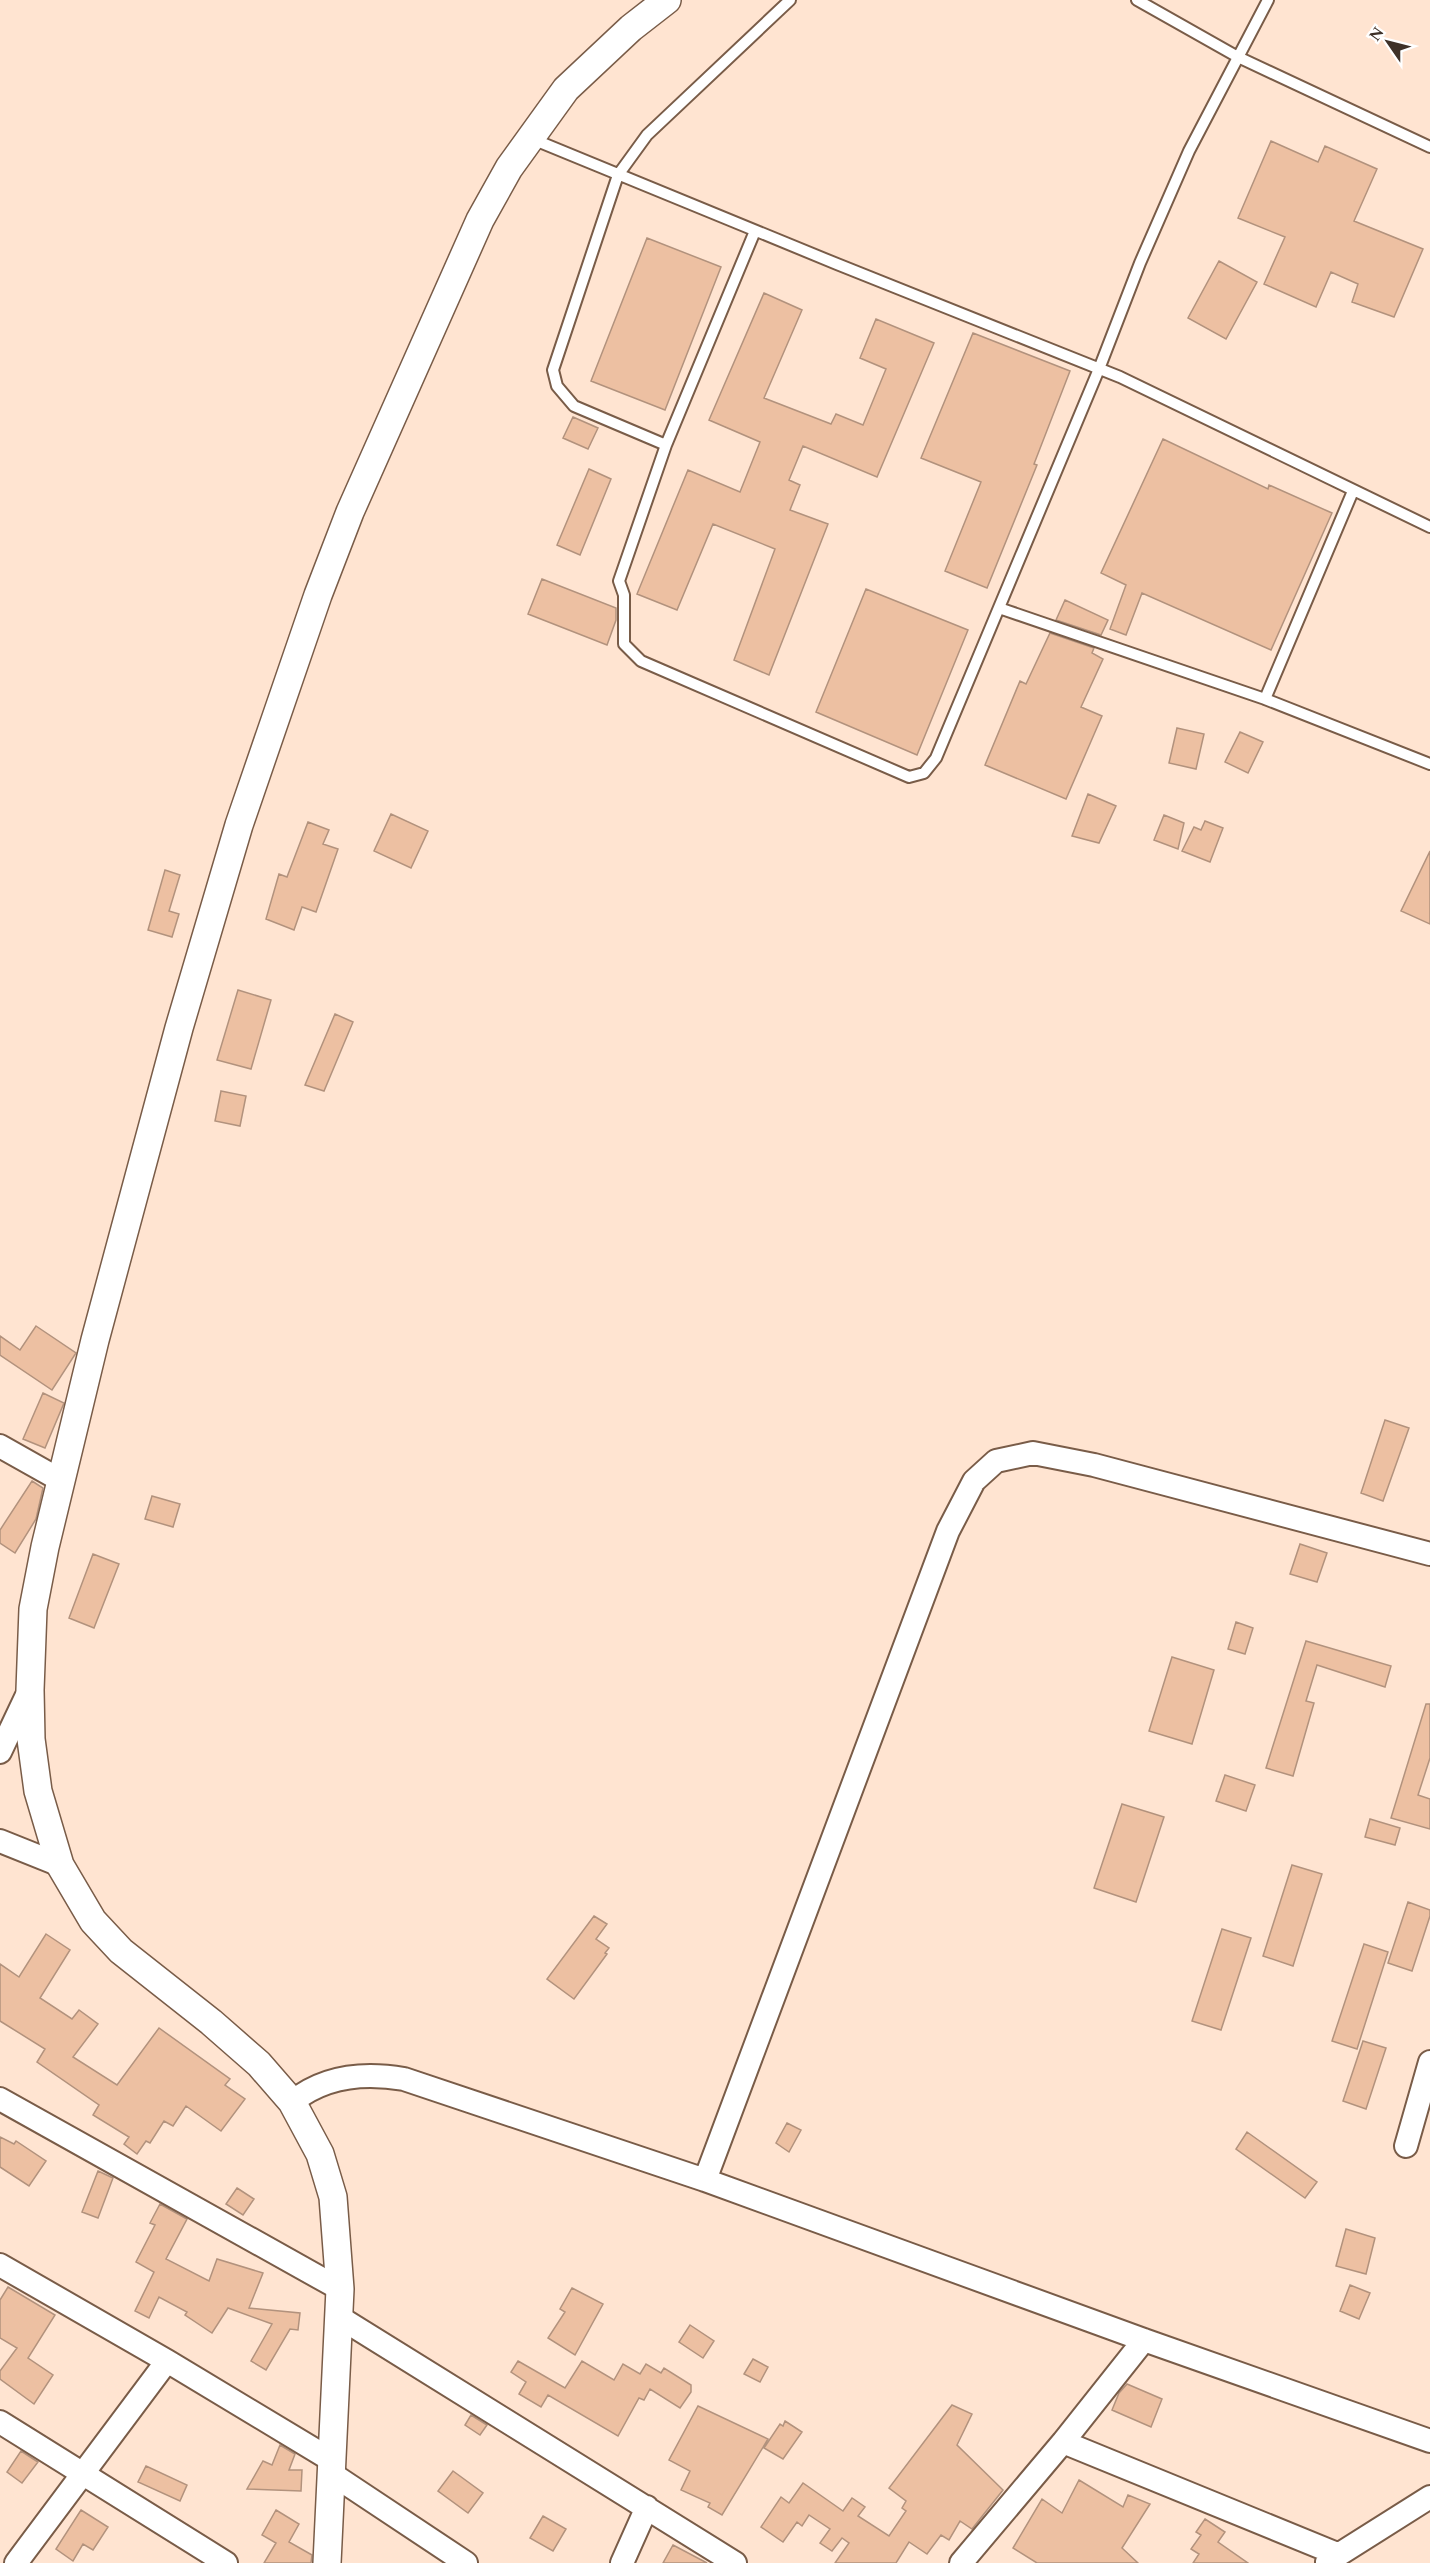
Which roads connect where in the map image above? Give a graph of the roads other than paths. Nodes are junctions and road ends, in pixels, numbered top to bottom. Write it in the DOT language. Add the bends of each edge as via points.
graph roads {
  1 [pos="667,0"];
  2 [pos="790,0"];
  3 [pos="1137,0"];
  4 [pos="1268,0"];
  5 [pos="1238,57"];
  6 [pos="530,138"];
  7 [pos="1430,147"];
  8 [pos="618,175"];
  9 [pos="755,231"];
  10 [pos="1099,369"];
  11 [pos="666,445"];
  12 [pos="1353,491"];
  13 [pos="1430,527"];
  14 [pos="999,608"];
  15 [pos="1265,699"];
  16 [pos="1430,764"];
  17 [pos="0,1446"];
  18 [pos="62,1481"];
  19 [pos="1430,1554"];
  20 [pos="30,1690"];
  21 [pos="0,1752"];
  22 [pos="0,1842"];
  23 [pos="60,1865"];
  24 [pos="1430,2062"];
  25 [pos="0,2099"];
  26 [pos="292,2102"];
  27 [pos="1406,2145"];
  28 [pos="705,2180"];
  29 [pos="0,2265"];
  30 [pos="340,2289"];
  31 [pos="339,2317"];
  32 [pos="1144,2340"];
  33 [pos="167,2361"];
  34 [pos="0,2422"];
  35 [pos="1430,2441"];
  36 [pos="1063,2442"];
  37 [pos="333,2468"];
  38 [pos="83,2474"];
  39 [pos="1430,2497"];
  40 [pos="646,2507"];
  41 [pos="1331,2559"];
  42 [pos="971,2560"];
  43 [pos="16,2563"];
  44 [pos="226,2563"];
  45 [pos="327,2563"];
  46 [pos="466,2563"];
  47 [pos="622,2563"];
  48 [pos="735,2563"];
  1 -- 6 [label="street" via="590,64"];
  2 -- 8 [label="lane" via="647,135"];
  3 -- 5 [label="lane"];
  4 -- 5 [label="lane"];
  5 -- 7 [label="lane"];
  5 -- 10 [label="lane" via="1189,151"];
  6 -- 8 [label="lane"];
  6 -- 18 [label="street" via="480,220 447,294 350,512 285,688 239,825 179,1028 95,1340"];
  8 -- 9 [label="lane"];
  8 -- 11 [label="lane" via="553,370 556,386 574,406"];
  9 -- 10 [label="lane"];
  9 -- 11 [label="lane"];
  10 -- 12 [label="lane"];
  10 -- 14 [label="lane"];
  11 -- 14 [label="lane" via="618,581 624,595 624,644 641,661 909,777 924,773 936,758"];
  12 -- 13 [label="lane"];
  12 -- 15 [label="lane"];
  14 -- 15 [label="lane"];
  15 -- 16 [label="lane"];
  17 -- 18 [label="street"];
  18 -- 20 [label="street" via="33,1609"];
  19 -- 28 [label="street" via="1094,1465 1033,1453 996,1461 974,1481 948,1531"];
  20 -- 21 [label="street"];
  20 -- 23 [label="street" via="38,1791"];
  22 -- 23 [label="street"];
  23 -- 26 [label="street" via="93,1921 121,1951 259,2064"];
  24 -- 27 [label="street"];
  25 -- 30 [label="street"];
  26 -- 28 [label="street" via="316,2087 352,2076 377,2074 404,2079"];
  26 -- 30 [label="street" via="320,2154 333,2197"];
  28 -- 32 [label="street"];
  29 -- 33 [label="street"];
  30 -- 31 [label="street"];
  31 -- 37 [label="street"];
  31 -- 40 [label="street"];
  32 -- 35 [label="street"];
  32 -- 36 [label="street"];
  33 -- 37 [label="street"];
  33 -- 38 [label="street"];
  34 -- 38 [label="street"];
  36 -- 41 [label="street"];
  36 -- 42 [label="street"];
  37 -- 45 [label="street"];
  37 -- 46 [label="street"];
  38 -- 43 [label="street"];
  38 -- 44 [label="street"];
  39 -- 41 [label="street"];
  40 -- 47 [label="street"];
  40 -- 48 [label="street"];
}
